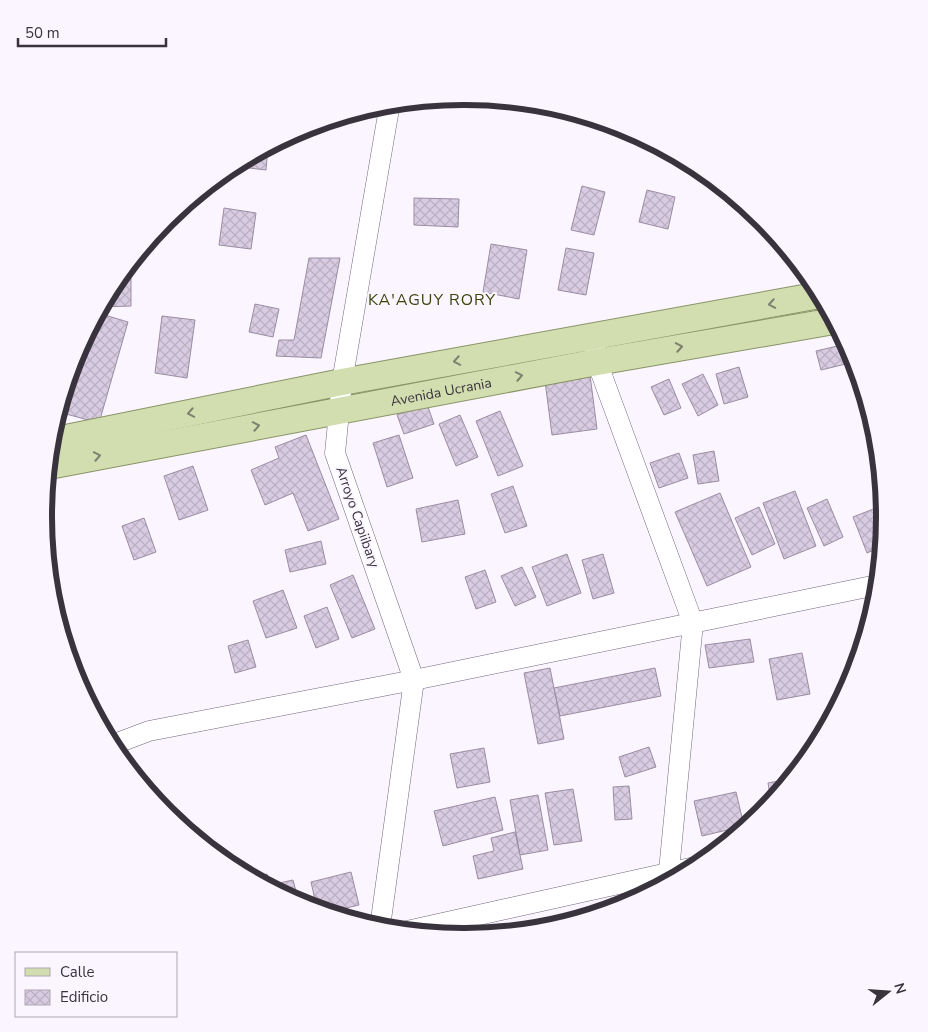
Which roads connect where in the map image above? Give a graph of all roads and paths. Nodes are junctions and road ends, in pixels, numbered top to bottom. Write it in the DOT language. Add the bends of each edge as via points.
graph roads {
  1 [pos="389,111"];
  2 [pos="812,296"];
  3 [pos="826,321"];
  4 [pos="594,336"];
  5 [pos="597,362"];
  6 [pos="342,382"];
  7 [pos="339,410"];
  8 [pos="59,439"];
  9 [pos="56,465"];
  10 [pos="869,587"];
  11 [pos="693,623"];
  12 [pos="414,680"];
  13 [pos="120,742"];
  14 [pos="668,873"];
  15 [pos="656,879"];
  16 [pos="381,919"];
  17 [pos="430,926"];
  1 -- 6 [label="street, Arroyo Capiibary"];
  2 -- 4 [label="main road, Avenida Ucrania, one-way"];
  5 -- 3 [label="main road, Avenida Ucrania, one-way"];
  4 -- 5 [label="street"];
  4 -- 6 [label="main road, Avenida Ucrania, one-way"];
  7 -- 5 [label="main road, Avenida Ucrania, one-way"];
  5 -- 11 [label="street"];
  6 -- 7 [label="street, Arroyo Capiibary"];
  6 -- 8 [label="main road, Avenida Ucrania, one-way"];
  9 -- 7 [label="main road, Avenida Ucrania, one-way"];
  7 -- 12 [label="street, Arroyo Capiibary" via="335,453"];
  10 -- 11 [label="street"];
  11 -- 12 [label="street"];
  11 -- 14 [label="street"];
  12 -- 13 [label="street" via="148,731"];
  12 -- 16 [label="street, Arroyo Capiibary"];
  15 -- 17 [label="street"];
}
